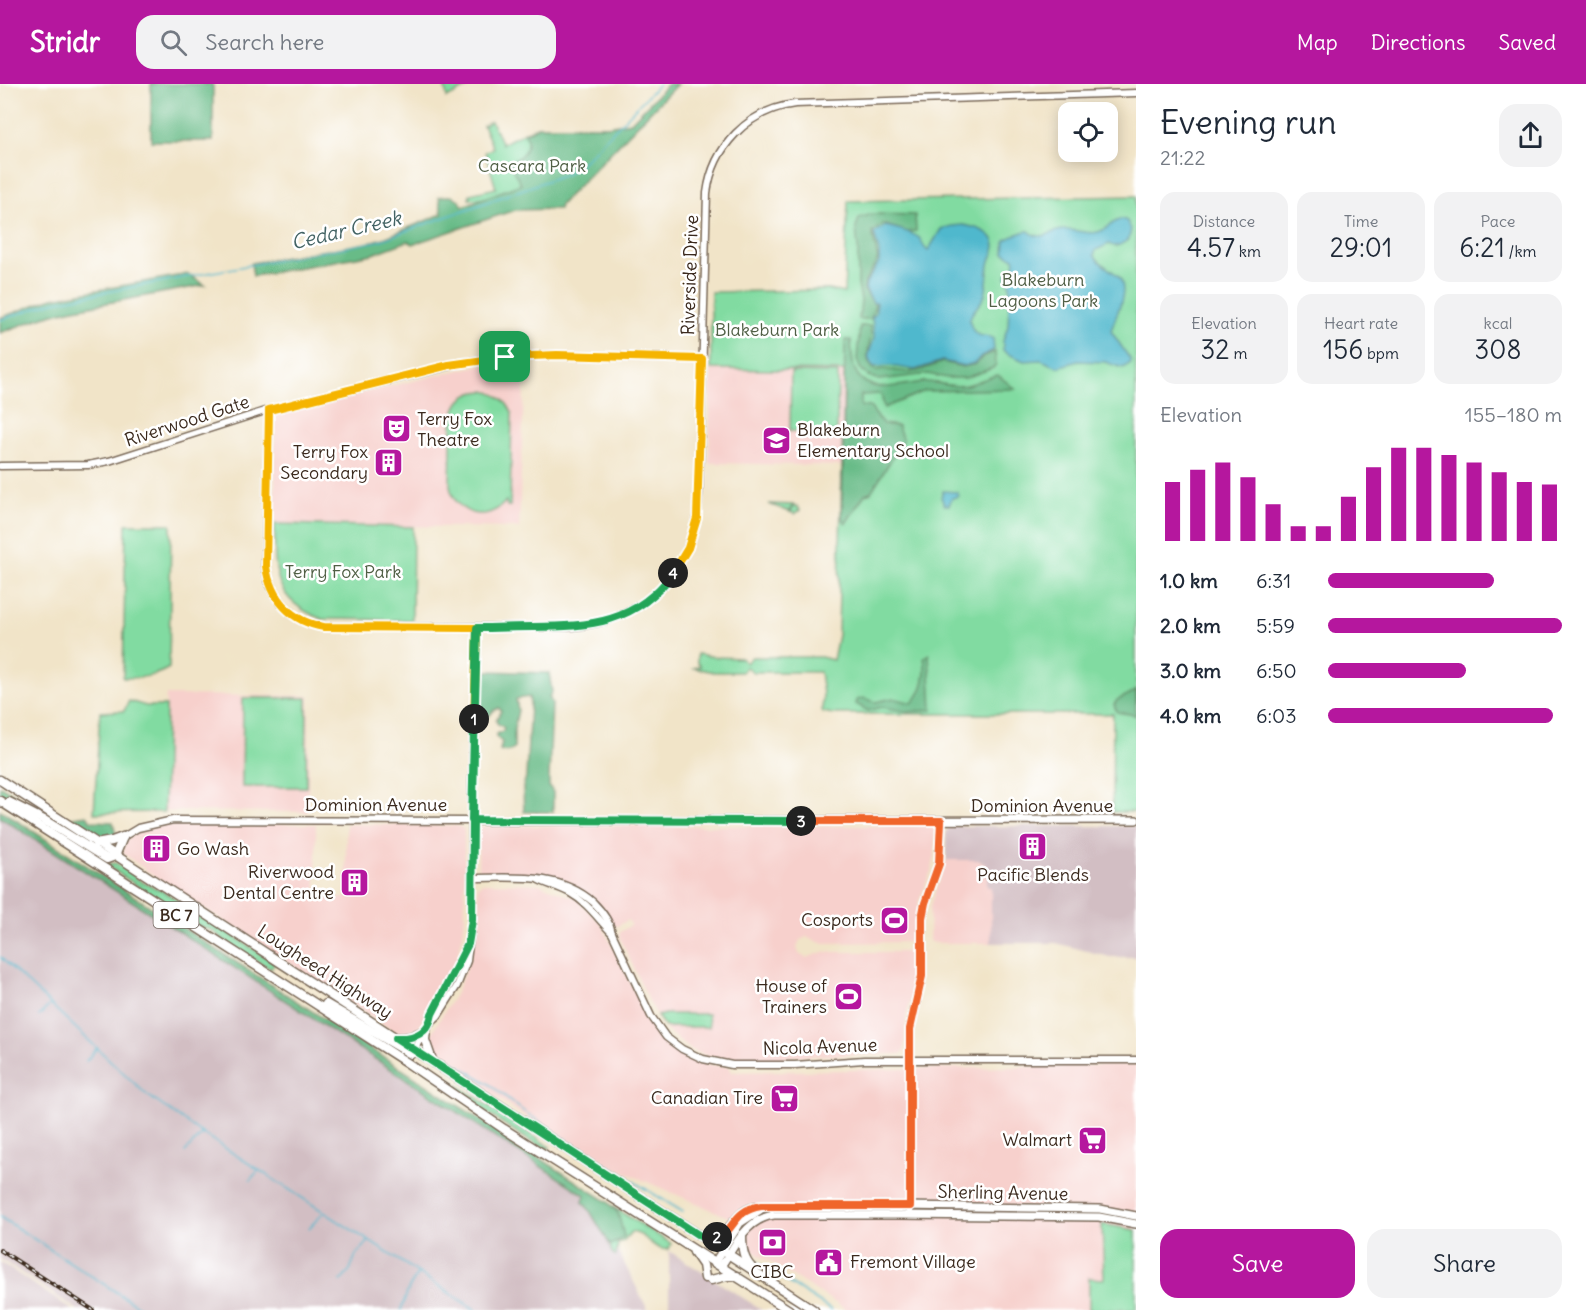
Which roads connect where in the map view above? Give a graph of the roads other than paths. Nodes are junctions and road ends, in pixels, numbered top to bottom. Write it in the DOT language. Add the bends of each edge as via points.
graph roads {
  1 [pos="1136,93"];
  2 [pos="702,359"];
  3 [pos="269,410"];
  4 [pos="0,466"];
  5 [pos="477,628"];
  6 [pos="0,780"];
  7 [pos="0,799"];
  8 [pos="472,820"];
  9 [pos="1136,820"];
  10 [pos="941,821"];
  11 [pos="123,837"];
  12 [pos="96,844"];
  13 [pos="115,856"];
  14 [pos="472,878"];
  15 [pos="539,879"];
  16 [pos="587,902"];
  17 [pos="612,933"];
  18 [pos="428,1026"];
  19 [pos="396,1038"];
  20 [pos="410,1055"];
  21 [pos="910,1060"];
  22 [pos="1136,1060"];
  23 [pos="434,1063"];
  24 [pos="910,1206"];
  25 [pos="773,1207"];
  26 [pos="910,1215"];
  27 [pos="1136,1216"];
  28 [pos="1136,1224"];
  29 [pos="742,1235"];
  30 [pos="700,1236"];
  31 [pos="688,1245"];
  32 [pos="725,1253"];
  33 [pos="718,1264"];
  34 [pos="759,1275"];
  35 [pos="737,1276"];
  36 [pos="789,1310"];
  37 [pos="814,1310"];
  1 -- 2 [label="street, Riverside Drive" via="798,104 775,108 751,120 721,151 708,185"];
  2 -- 3 [label="street, Riverwood Gate" via="557,355 490,358"];
  2 -- 5 [label="street, Riverside Drive" via="697,518 688,548 671,576 638,606 598,624"];
  3 -- 4 [label="street, Riverwood Gate" via="104,463"];
  3 -- 5 [label="street, Riverside Drive" via="266,566 273,592 285,608 304,622 324,627"];
  5 -- 8 [label="street"];
  6 -- 12 [label="main road, Lougheed Highway / BC 7"];
  7 -- 13 [label="main road" via="37,816 104,858"];
  7 -- 20 [label="main road, Lougheed Highway / BC 7" via="276,978"];
  8 -- 10 [label="main road, Dominion Avenue"];
  8 -- 11 [label="street, Dominion Avenue" via="173,820 138,828"];
  8 -- 14 [label="street"];
  9 -- 10 [label="main road, Dominion Avenue"];
  10 -- 21 [label="street" via="939,864 922,918 922,976 912,1018"];
  11 -- 12 [label="main road"];
  11 -- 13 [label="main road"];
  12 -- 13 [label="main road, Lougheed Highway / BC 7"];
  13 -- 19 [label="main road, Lougheed Highway / BC 7"];
  14 -- 15 [label="street, Nicola Avenue"];
  14 -- 18 [label="street" via="468,944"];
  15 -- 16 [label="street, Nicola Avenue" via="570,890"];
  15 -- 16 [label="street, Nicola Avenue" via="566,884"];
  16 -- 17 [label="street, Nicola Avenue"];
  16 -- 17 [label="street, Nicola Avenue" via="607,919"];
  17 -- 21 [label="street, Nicola Avenue" via="658,1028 692,1054 732,1065"];
  18 -- 19 [label="main road" via="410,1037"];
  18 -- 20 [label="street"];
  18 -- 23 [label="main road" via="424,1040"];
  19 -- 20 [label="main road, Lougheed Highway / BC 7"];
  20 -- 23 [label="main road, Lougheed Highway / BC 7"];
  20 -- 31 [label="main road, Lougheed Highway / BC 7" via="504,1130"];
  21 -- 22 [label="street, Nicola Avenue"];
  21 -- 24 [label="street"];
  23 -- 30 [label="main road, Lougheed Highway / BC 7"];
  24 -- 25 [label="main road, Sherling Avenue"];
  24 -- 26 [label="street"];
  24 -- 27 [label="main road, Sherling Avenue" via="1100,1209"];
  25 -- 30 [label="main road" via="752,1207 737,1217 725,1233"];
  25 -- 32 [label="main road, Sherling Avenue" via="746,1217"];
  26 -- 28 [label="main road, Sherling Avenue" via="1099,1217"];
  26 -- 29 [label="main road, Sherling Avenue" via="774,1215 757,1220"];
  29 -- 32 [label="main road, Sherling Avenue"];
  29 -- 34 [label="main road" via="747,1263"];
  30 -- 32 [label="main road, Lougheed Highway / BC 7"];
  31 -- 33 [label="main road, Lougheed Highway / BC 7"];
  31 -- 35 [label="main road" via="700,1259 708,1279"];
  32 -- 33 [label="main road, Sherling Avenue"];
  32 -- 34 [label="main road, Lougheed Highway / BC 7"];
  33 -- 35 [label="main road, Lougheed Highway / BC 7"];
  34 -- 37 [label="main road, Lougheed Highway / BC 7"];
  35 -- 36 [label="main road, Lougheed Highway / BC 7"];
}
